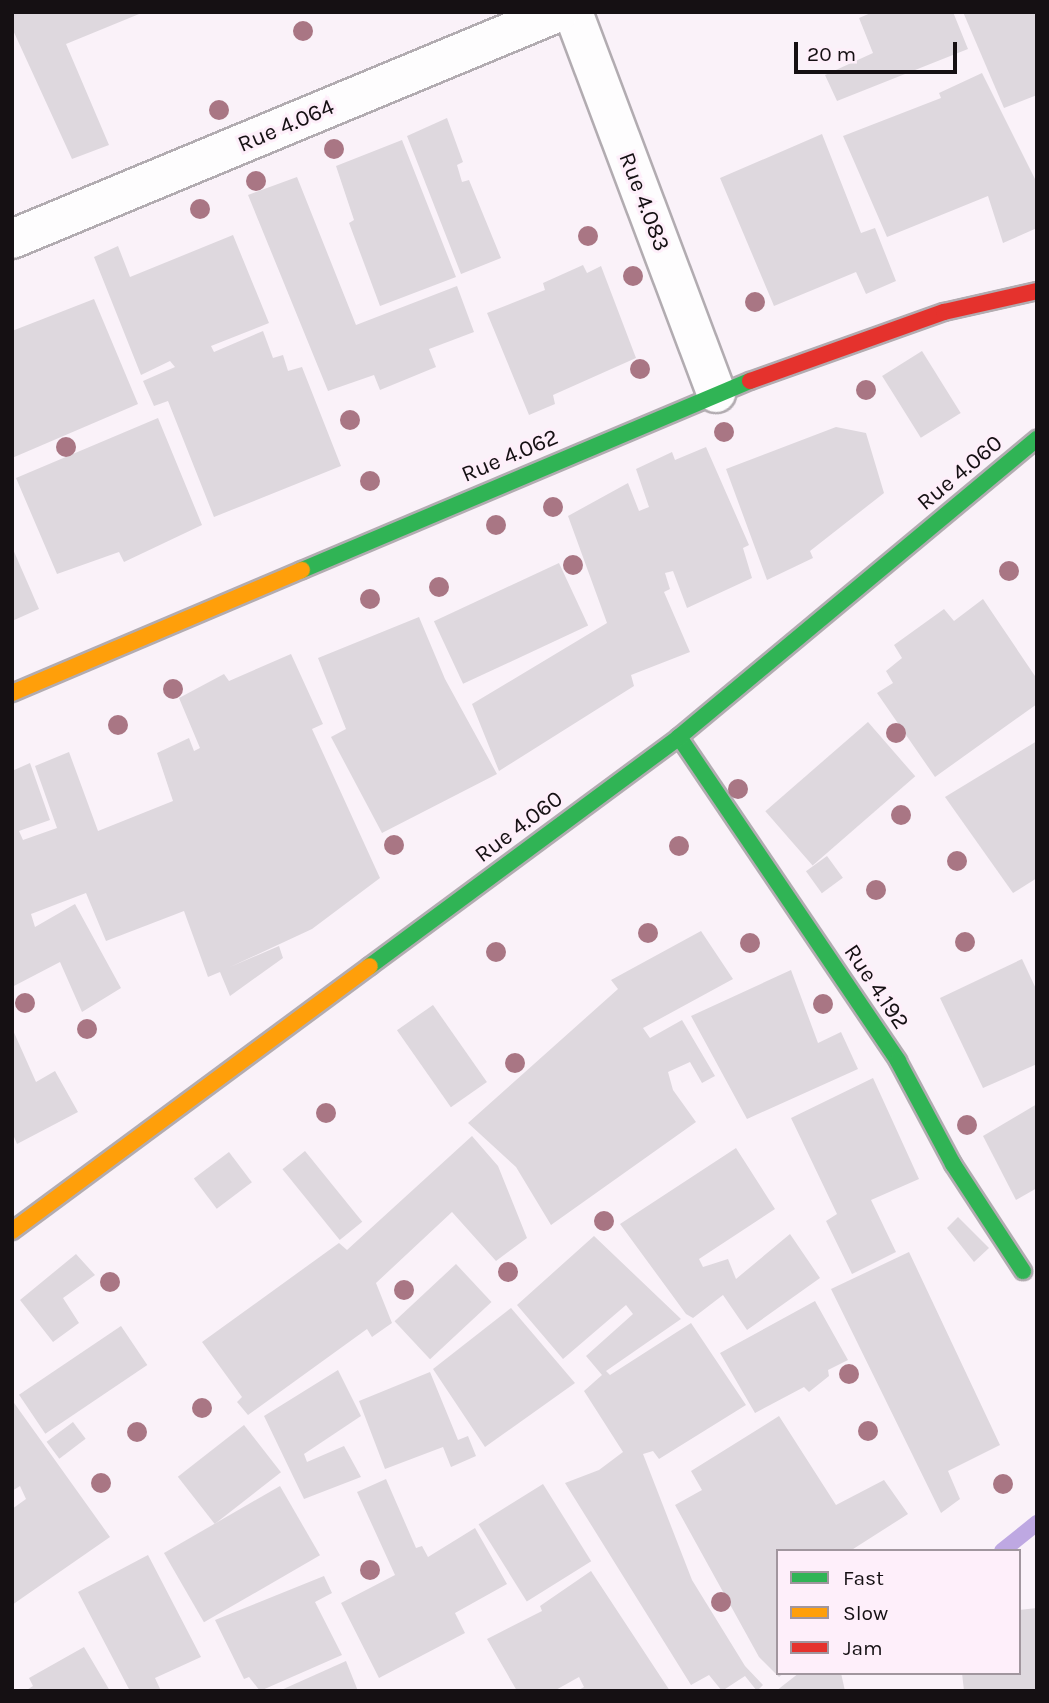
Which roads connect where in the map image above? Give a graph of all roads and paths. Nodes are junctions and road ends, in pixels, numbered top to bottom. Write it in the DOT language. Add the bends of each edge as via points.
graph roads {
  1 [pos="559,12"];
  2 [pos="573,12"];
  3 [pos="12,239"];
  4 [pos="1037,291"];
  5 [pos="716,393"];
  6 [pos="1037,439"];
  7 [pos="12,693"];
  8 [pos="679,737"];
  9 [pos="12,1230"];
  10 [pos="1023,1271"];
  1 -- 3 [label="street, Rue 4.064"];
  2 -- 5 [label="street, Rue 4.083"];
  4 -- 5 [label="street, Rue 4.062" via="944,312"];
  5 -- 7 [label="street, Rue 4.062"];
  6 -- 8 [label="street, Rue 4.060"];
  8 -- 9 [label="street, Rue 4.060"];
  8 -- 10 [label="street, Rue 4.192" via="898,1061 953,1164"];
}
